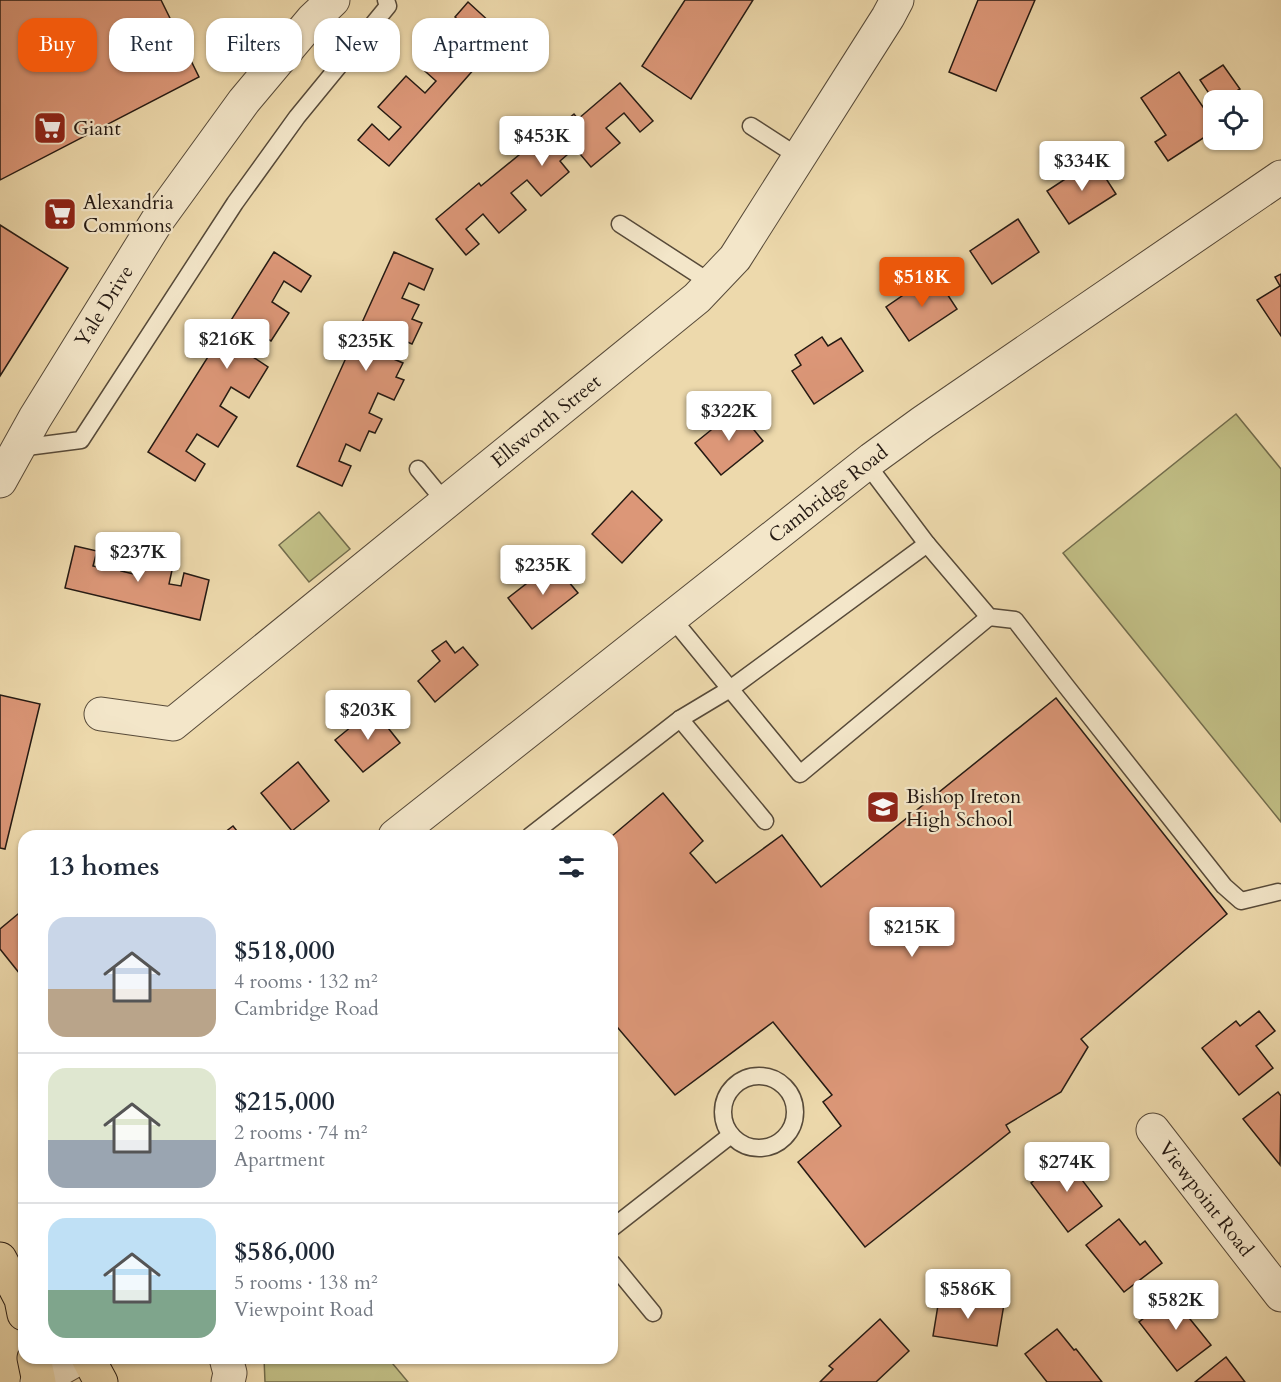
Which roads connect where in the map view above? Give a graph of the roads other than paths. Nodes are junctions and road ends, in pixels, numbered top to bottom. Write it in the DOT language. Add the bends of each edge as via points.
graph roads {
  1 [pos="333,0"];
  2 [pos="386,0"];
  3 [pos="897,0"];
  4 [pos="751,126"];
  5 [pos="799,157"];
  6 [pos="1281,177"];
  7 [pos="620,224"];
  8 [pos="711,283"];
  9 [pos="19,448"];
  10 [pos="866,463"];
  11 [pos="418,469"];
  12 [pos="0,481"];
  13 [pos="446,503"];
  14 [pos="927,544"];
  15 [pos="671,617"];
  16 [pos="989,617"];
  17 [pos="730,689"];
  18 [pos="101,714"];
  19 [pos="680,719"];
  20 [pos="765,821"];
  21 [pos="403,830"];
  22 [pos="538,830"];
  23 [pos="1278,892"];
  24 [pos="1153,1130"];
  25 [pos="731,1135"];
  26 [pos="618,1223"];
  27 [pos="0,1259"];
  28 [pos="618,1270"];
  29 [pos="18,1295"];
  30 [pos="1281,1296"];
  31 [pos="653,1313"];
  32 [pos="65,1364"];
  33 [pos="91,1364"];
  34 [pos="228,1364"];
  35 [pos="37,1376"];
  36 [pos="101,1382"];
  37 [pos="228,1382"];
  1 -- 9 [label="street, Yale Drive" via="244,101 157,221"];
  2 -- 9 [label="lane" via="388,6 297,117 236,202 81,440"];
  3 -- 5 [label="street, Ellsworth Street"];
  4 -- 5 [label="lane"];
  5 -- 8 [label="street, Ellsworth Street" via="735,258"];
  6 -- 10 [label="street, Cambridge Road"];
  7 -- 8 [label="lane"];
  8 -- 13 [label="street, Ellsworth Street"];
  9 -- 12 [label="street, Yale Drive"];
  10 -- 14 [label="lane"];
  10 -- 15 [label="street, Cambridge Road"];
  11 -- 13 [label="lane"];
  13 -- 18 [label="street, Ellsworth Street" via="173,724"];
  14 -- 16 [label="lane"];
  14 -- 17 [label="lane"];
  15 -- 17 [label="lane"];
  15 -- 21 [label="street, Cambridge Road"];
  16 -- 17 [label="lane" via="800,774"];
  16 -- 23 [label="lane" via="1015,620 1224,886 1241,901"];
  17 -- 19 [label="lane"];
  19 -- 20 [label="lane"];
  19 -- 22 [label="lane"];
  24 -- 30 [label="street, Viewpoint Road"];
  25 -- 25 [label="lane" via="723,1110 730,1090 740,1081 769,1077 786,1088 795,1111 792,1128 785,1138 767,1148 749,1148"];
  25 -- 26 [label="lane"];
  27 -- 29 [label="main road"];
  28 -- 31 [label="lane"];
  32 -- 35 [label="street"];
  33 -- 36 [label="main road"];
  34 -- 37 [label="street"];
}
